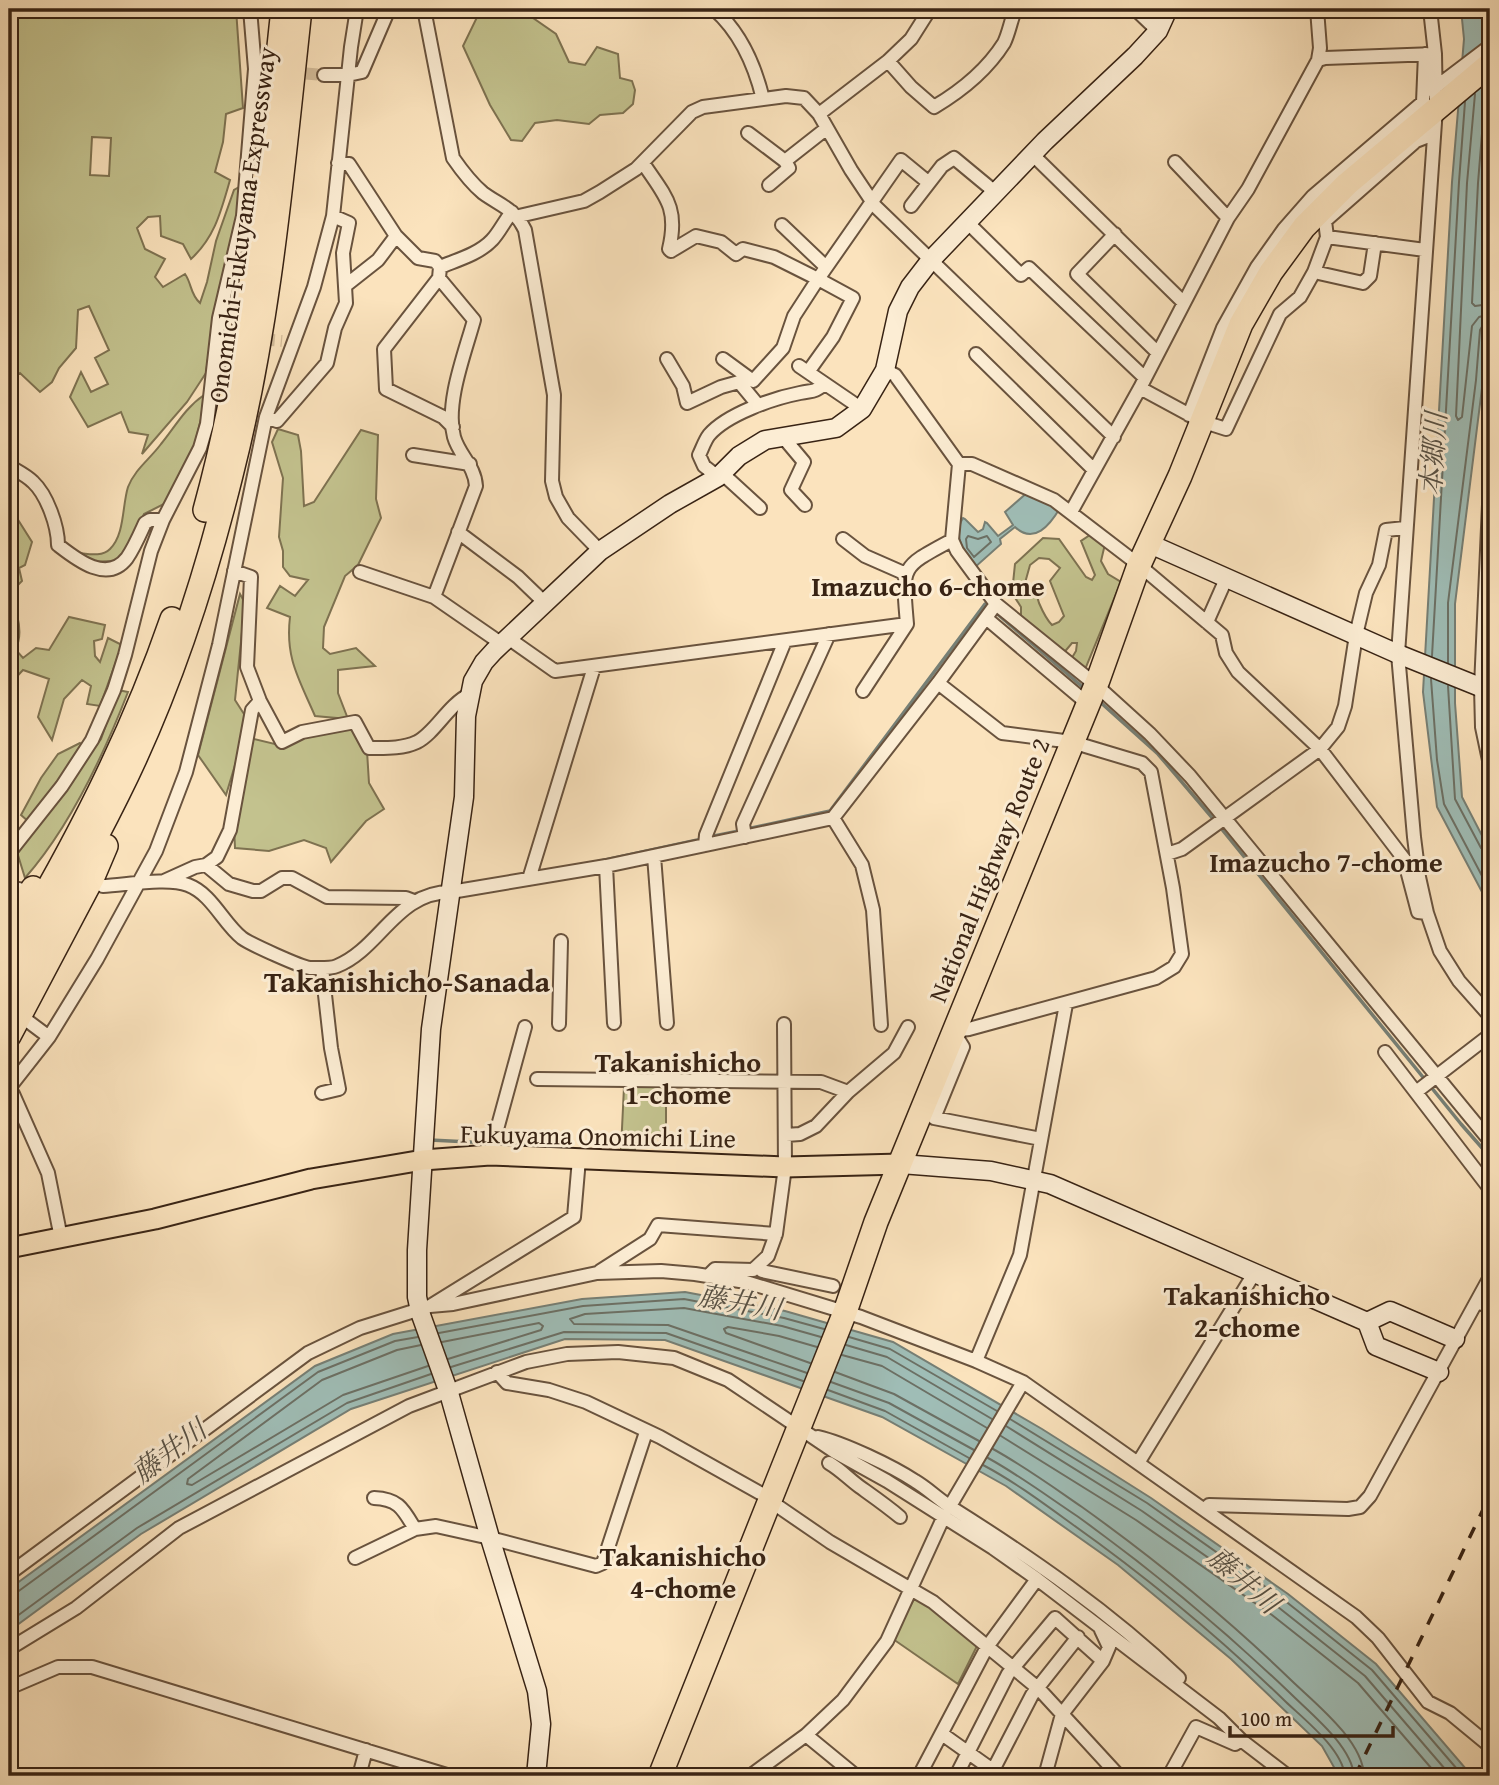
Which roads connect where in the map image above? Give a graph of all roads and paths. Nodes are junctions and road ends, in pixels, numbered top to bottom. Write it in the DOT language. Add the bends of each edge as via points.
graph roads {
  1 [pos="250,9"];
  2 [pos="281,9"];
  3 [pos="300,9"];
  4 [pos="311,9"];
  5 [pos="357,9"];
  6 [pos="389,9"];
  7 [pos="424,9"];
  8 [pos="714,9"];
  9 [pos="930,9"];
  10 [pos="1008,9"];
  11 [pos="1135,9"];
  12 [pos="1168,9"];
  13 [pos="1317,9"];
  14 [pos="1430,9"];
  15 [pos="1157,32"];
  16 [pos="1490,46"];
  17 [pos="1430,54"];
  18 [pos="1318,60"];
  19 [pos="888,61"];
  20 [pos="1490,64"];
  21 [pos="265,67"];
  22 [pos="324,75"];
  23 [pos="348,75"];
  24 [pos="763,99"];
  25 [pos="1432,99"];
  26 [pos="819,114"];
  27 [pos="827,128"];
  28 [pos="748,132"];
  29 [pos="1434,134"];
  30 [pos="286,136"];
  31 [pos="1032,154"];
  32 [pos="785,161"];
  33 [pos="1175,162"];
  34 [pos="338,163"];
  35 [pos="643,163"];
  36 [pos="929,183"];
  37 [pos="769,185"];
  38 [pos="995,192"];
  39 [pos="873,202"];
  40 [pos="911,206"];
  41 [pos="515,214"];
  42 [pos="333,216"];
  43 [pos="1228,218"];
  44 [pos="967,222"];
  45 [pos="782,225"];
  46 [pos="1115,234"];
  47 [pos="396,236"];
  48 [pos="1327,237"];
  49 [pos="1376,243"];
  50 [pos="1425,250"];
  51 [pos="930,261"];
  52 [pos="826,267"];
  53 [pos="439,272"];
  54 [pos="1314,272"];
  55 [pos="817,279"];
  56 [pos="345,286"];
  57 [pos="1183,302"];
  58 [pos="1158,353"];
  59 [pos="976,354"];
  60 [pos="667,359"];
  61 [pos="723,359"];
  62 [pos="886,370"];
  63 [pos="1142,383"];
  64 [pos="825,384"];
  65 [pos="758,405"];
  66 [pos="862,409"];
  67 [pos="266,418"];
  68 [pos="1195,418"];
  69 [pos="453,427"];
  70 [pos="783,437"];
  71 [pos="1114,437"];
  72 [pos="413,455"];
  73 [pos="470,464"];
  74 [pos="959,464"];
  75 [pos="9,466"];
  76 [pos="1094,470"];
  77 [pos="718,477"];
  78 [pos="1490,482"];
  79 [pos="806,505"];
  80 [pos="760,508"];
  81 [pos="1071,512"];
  82 [pos="163,520"];
  83 [pos="1405,528"];
  84 [pos="458,533"];
  85 [pos="843,539"];
  86 [pos="952,540"];
  87 [pos="1150,544"];
  88 [pos="600,551"];
  89 [pos="1139,565"];
  90 [pos="234,571"];
  91 [pos="360,572"];
  92 [pos="906,574"];
  93 [pos="1226,579"];
  94 [pos="434,597"];
  95 [pos="545,603"];
  96 [pos="996,604"];
  97 [pos="986,618"];
  98 [pos="1207,622"];
  99 [pos="170,623"];
  100 [pos="907,624"];
  101 [pos="829,634"];
  102 [pos="1356,635"];
  103 [pos="505,641"];
  104 [pos="785,641"];
  105 [pos="1401,655"];
  106 [pos="594,667"];
  107 [pos="168,675"];
  108 [pos="938,683"];
  109 [pos="1482,688"];
  110 [pos="863,691"];
  111 [pos="470,694"];
  112 [pos="1092,695"];
  113 [pos="260,701"];
  114 [pos="1072,742"];
  115 [pos="1321,749"];
  116 [pos="1490,765"];
  117 [pos="834,818"];
  118 [pos="1223,819"];
  119 [pos="744,831"];
  120 [pos="706,840"];
  121 [pos="9,853"];
  122 [pos="1167,854"];
  123 [pos="654,856"];
  124 [pos="201,866"];
  125 [pos="606,866"];
  126 [pos="529,879"];
  127 [pos="164,881"];
  128 [pos="136,885"];
  129 [pos="189,885"];
  130 [pos="103,886"];
  131 [pos="451,892"];
  132 [pos="414,901"];
  133 [pos="1427,914"];
  134 [pos="9,923"];
  135 [pos="561,941"];
  136 [pos="9,956"];
  137 [pos="322,968"];
  138 [pos="9,988"];
  139 [pos="1066,1004"];
  140 [pos="1490,1016"];
  141 [pos="29,1021"];
  142 [pos="614,1023"];
  143 [pos="667,1023"];
  144 [pos="559,1024"];
  145 [pos="784,1024"];
  146 [pos="881,1025"];
  147 [pos="525,1027"];
  148 [pos="908,1027"];
  149 [pos="953,1031"];
  150 [pos="1490,1035"];
  151 [pos="9,1036"];
  152 [pos="49,1037"];
  153 [pos="1385,1052"];
  154 [pos="1437,1077"];
  155 [pos="537,1079"];
  156 [pos="785,1083"];
  157 [pos="9,1090"];
  158 [pos="322,1093"];
  159 [pos="848,1093"];
  160 [pos="1416,1093"];
  161 [pos="786,1135"];
  162 [pos="1041,1139"];
  163 [pos="1490,1141"];
  164 [pos="490,1155"];
  165 [pos="579,1159"];
  166 [pos="423,1160"];
  167 [pos="901,1164"];
  168 [pos="785,1167"];
  169 [pos="1035,1181"];
  170 [pos="1490,1189"];
  171 [pos="776,1234"];
  172 [pos="61,1238"];
  173 [pos="9,1248"];
  174 [pos="758,1266"];
  175 [pos="605,1271"];
  176 [pos="1255,1272"];
  177 [pos="708,1276"];
  178 [pos="1490,1278"];
  179 [pos="833,1286"];
  180 [pos="1477,1301"];
  181 [pos="1490,1308"];
  182 [pos="424,1311"];
  183 [pos="845,1312"];
  184 [pos="1367,1322"];
  185 [pos="1455,1339"];
  186 [pos="976,1361"];
  187 [pos="497,1372"];
  188 [pos="1439,1372"];
  189 [pos="1023,1382"];
  190 [pos="448,1389"];
  191 [pos="804,1427"];
  192 [pos="646,1432"];
  193 [pos="1138,1463"];
  194 [pos="829,1464"];
  195 [pos="846,1465"];
  196 [pos="760,1493"];
  197 [pos="374,1498"];
  198 [pos="779,1507"];
  199 [pos="1205,1509"];
  200 [pos="947,1511"];
  201 [pos="900,1517"];
  202 [pos="415,1529"];
  203 [pos="490,1538"];
  204 [pos="355,1558"];
  205 [pos="9,1574"];
  206 [pos="1037,1579"];
  207 [pos="912,1589"];
  208 [pos="1101,1619"];
  209 [pos="1078,1637"];
  210 [pos="987,1647"];
  211 [pos="9,1649"];
  212 [pos="1103,1661"];
  213 [pos="1013,1668"];
  214 [pos="9,1688"];
  215 [pos="1039,1689"];
  216 [pos="1062,1714"];
  217 [pos="942,1734"];
  218 [pos="806,1735"];
  219 [pos="1241,1740"];
  220 [pos="1490,1746"];
  221 [pos="366,1749"];
  222 [pos="968,1753"];
  223 [pos="994,1774"];
  224 [pos="854,1775"];
  225 [pos="359,1776"];
  226 [pos="450,1776"];
  227 [pos="536,1776"];
  228 [pos="660,1776"];
  229 [pos="750,1776"];
  230 [pos="919,1776"];
  231 [pos="956,1776"];
  232 [pos="1045,1776"];
  233 [pos="1119,1776"];
  234 [pos="1169,1776"];
  235 [pos="1287,1776"];
  1 -- 21 [label="street"];
  2 -- 21 [label="highway, Onomichi-Fukuyama Expressway"];
  3 -- 30 [label="highway, Onomichi-Fukuyama Expressway"];
  4 -- 30 [label="highway"];
  5 -- 23 [label="street"];
  6 -- 23 [label="street" via="362,72"];
  7 -- 41 [label="street" via="453,158 482,192"];
  8 -- 24 [label="street" via="740,41"];
  9 -- 19 [label="street" via="911,39"];
  10 -- 19 [label="street" via="1013,16 1004,42 976,77 934,107"];
  11 -- 15 [label="street"];
  12 -- 15 [label="street"];
  13 -- 18 [label="street"];
  14 -- 17 [label="street"];
  15 -- 31 [label="street"];
  16 -- 25 [label="street"];
  17 -- 18 [label="street"];
  17 -- 25 [label="street"];
  17 -- 25 [label="street"];
  18 -- 43 [label="street"];
  19 -- 26 [label="street"];
  20 -- 25 [label="highway, National Highway Route 2"];
  21 -- 82 [label="street" via="206,424 200,448"];
  21 -- 99 [label="highway, Onomichi-Fukuyama Expressway" via="252,273 232,395 216,472"];
  22 -- 23 [label="street"];
  23 -- 34 [label="street"];
  24 -- 26 [label="street" via="804,98"];
  24 -- 35 [label="street" via="692,112"];
  25 -- 29 [label="street"];
  25 -- 68 [label="highway, National Highway Route 2" via="1304,227 1241,324"];
  26 -- 27 [label="street"];
  27 -- 32 [label="street"];
  27 -- 39 [label="street"];
  28 -- 32 [label="street"];
  29 -- 48 [label="street" via="1416,141 1325,220"];
  29 -- 50 [label="street"];
  30 -- 107 [label="highway, Onomichi-Fukuyama Expressway" via="270,270 232,473"];
  31 -- 38 [label="street"];
  31 -- 46 [label="street"];
  32 -- 37 [label="street" via="789,168"];
  33 -- 43 [label="street"];
  34 -- 42 [label="street"];
  34 -- 47 [label="street" via="349,164"];
  35 -- 41 [label="street" via="584,201"];
  35 -- 55 [label="street" via="673,212 671,251 696,236 721,242 736,254 743,249 774,257"];
  36 -- 38 [label="street" via="954,158"];
  36 -- 39 [label="street" via="901,160"];
  36 -- 40 [label="street"];
  38 -- 44 [label="street"];
  39 -- 51 [label="street"];
  39 -- 52 [label="street"];
  41 -- 53 [label="street" via="499,226 492,240"];
  41 -- 88 [label="street" via="525,230 554,395 552,481 556,497"];
  42 -- 56 [label="street" via="349,223 343,253"];
  42 -- 67 [label="street" via="314,287 287,342"];
  43 -- 57 [label="street"];
  44 -- 51 [label="street"];
  44 -- 63 [label="street" via="1021,275 1030,268"];
  45 -- 52 [label="street"];
  46 -- 57 [label="street"];
  46 -- 58 [label="street" via="1077,274"];
  47 -- 53 [label="street" via="418,258 435,261"];
  47 -- 56 [label="street" via="378,260"];
  48 -- 49 [label="street"];
  48 -- 54 [label="street"];
  49 -- 50 [label="street"];
  49 -- 54 [label="street" via="1370,276 1363,283"];
  50 -- 83 [label="street"];
  51 -- 62 [label="street" via="909,286 898,311"];
  51 -- 71 [label="street"];
  52 -- 55 [label="street"];
  53 -- 69 [label="street" via="474,320 452,402"];
  53 -- 69 [label="street" via="384,349 386,389 443,417"];
  54 -- 68 [label="street" via="1300,297 1280,314 1226,429"];
  55 -- 61 [label="street" via="794,316 783,348 753,381"];
  55 -- 64 [label="street" via="853,298 833,337 804,369"];
  56 -- 67 [label="street" via="346,303 327,363 277,421"];
  57 -- 58 [label="street"];
  58 -- 63 [label="street"];
  59 -- 76 [label="street"];
  60 -- 65 [label="street" via="687,403 739,382"];
  62 -- 66 [label="street"];
  62 -- 74 [label="street" via="895,375"];
  63 -- 68 [label="street"];
  63 -- 71 [label="street"];
  64 -- 65 [label="street" via="813,393"];
  64 -- 66 [label="street"];
  65 -- 77 [label="street" via="733,416 709,435 699,455"];
  66 -- 70 [label="street" via="836,428"];
  67 -- 90 [label="street"];
  68 -- 87 [label="highway, National Highway Route 2"];
  69 -- 73 [label="street" via="454,438"];
  70 -- 77 [label="street" via="765,440 739,456"];
  70 -- 79 [label="street" via="804,462 791,489"];
  71 -- 76 [label="street"];
  72 -- 73 [label="street"];
  73 -- 84 [label="street" via="476,486"];
  74 -- 81 [label="street" via="972,464 1020,484"];
  74 -- 86 [label="street"];
  75 -- 82 [label="street" via="34,482 45,498 58,545 82,564 118,566 145,523"];
  76 -- 81 [label="street"];
  77 -- 80 [label="street" via="725,477"];
  77 -- 88 [label="street"];
  78 -- 109 [label="street" via="1482,531"];
  81 -- 89 [label="street"];
  82 -- 121 [label="street" via="114,690 92,740"];
  83 -- 102 [label="street" via="1386,530"];
  83 -- 105 [label="street"];
  84 -- 94 [label="street"];
  84 -- 95 [label="street"];
  85 -- 92 [label="street" via="865,556"];
  86 -- 92 [label="street" via="914,560"];
  86 -- 96 [label="street"];
  87 -- 89 [label="highway, National Highway Route 2"];
  87 -- 93 [label="street"];
  88 -- 95 [label="street"];
  89 -- 98 [label="street"];
  89 -- 112 [label="highway, National Highway Route 2"];
  90 -- 113 [label="street" via="251,577 247,667"];
  90 -- 128 [label="street" via="186,772 156,851"];
  91 -- 94 [label="street"];
  92 -- 100 [label="street"];
  93 -- 98 [label="street"];
  93 -- 102 [label="street"];
  94 -- 103 [label="street"];
  95 -- 103 [label="street"];
  96 -- 97 [label="street"];
  96 -- 112 [label="street"];
  97 -- 108 [label="street"];
  97 -- 112 [label="street"];
  98 -- 115 [label="street" via="1222,635 1238,672"];
  99 -- 134 [label="highway" via="89,794"];
  99 -- 136 [label="highway, Onomichi-Fukuyama Expressway" via="102,787"];
  100 -- 101 [label="street"];
  100 -- 110 [label="street"];
  101 -- 104 [label="street"];
  101 -- 119 [label="street"];
  102 -- 105 [label="street"];
  102 -- 115 [label="street" via="1345,706 1338,727"];
  103 -- 106 [label="street" via="555,670"];
  103 -- 111 [label="street" via="484,662"];
  104 -- 106 [label="street"];
  104 -- 120 [label="street"];
  105 -- 109 [label="street"];
  105 -- 133 [label="street" via="1414,837"];
  106 -- 126 [label="street"];
  107 -- 138 [label="highway, Onomichi-Fukuyama Expressway" via="118,793 57,910"];
  107 -- 151 [label="highway" via="136,776 101,858"];
  108 -- 114 [label="street" via="1002,733"];
  108 -- 117 [label="street"];
  109 -- 116 [label="street" via="1482,727"];
  111 -- 113 [label="street" via="459,699 419,741 393,748 369,748 355,722 302,732 282,742"];
  111 -- 131 [label="street" via="464,797"];
  112 -- 114 [label="highway, National Highway Route 2"];
  112 -- 118 [label="street" via="1150,734"];
  113 -- 124 [label="street" via="252,710 230,830 217,857"];
  114 -- 122 [label="street" via="1142,763 1151,772"];
  114 -- 149 [label="highway, National Highway Route 2"];
  115 -- 118 [label="street"];
  115 -- 133 [label="street" via="1404,859 1418,912"];
  117 -- 119 [label="street"];
  117 -- 146 [label="street" via="862,865 873,910"];
  118 -- 122 [label="street" via="1182,849"];
  118 -- 154 [label="street"];
  119 -- 120 [label="street"];
  120 -- 123 [label="street"];
  122 -- 139 [label="street" via="1182,954 1174,967 1156,978"];
  123 -- 125 [label="street"];
  123 -- 143 [label="street"];
  124 -- 127 [label="street"];
  124 -- 129 [label="street" via="187,877"];
  124 -- 132 [label="street" via="229,884 253,891 292,878 327,897"];
  125 -- 126 [label="street"];
  125 -- 142 [label="street"];
  126 -- 131 [label="street"];
  127 -- 128 [label="street"];
  127 -- 129 [label="street"];
  128 -- 130 [label="street"];
  128 -- 152 [label="street"];
  129 -- 137 [label="street" via="242,938 306,968"];
  131 -- 132 [label="street" via="434,892"];
  131 -- 166 [label="street" via="431,1029"];
  132 -- 137 [label="street" via="350,959 334,968"];
  133 -- 140 [label="street" via="1440,951"];
  135 -- 144 [label="street"];
  137 -- 158 [label="street" via="339,1089"];
  139 -- 149 [label="street"];
  139 -- 162 [label="street"];
  141 -- 152 [label="street"];
  145 -- 156 [label="street"];
  147 -- 164 [label="street"];
  148 -- 159 [label="street" via="894,1053"];
  149 -- 162 [label="street" via="963,1047 934,1118"];
  149 -- 167 [label="highway, National Highway Route 2"];
  150 -- 154 [label="street"];
  152 -- 157 [label="street"];
  153 -- 160 [label="street"];
  154 -- 160 [label="street"];
  154 -- 163 [label="street"];
  155 -- 156 [label="street"];
  156 -- 159 [label="street" via="821,1082"];
  156 -- 161 [label="street"];
  157 -- 172 [label="street" via="48,1173"];
  159 -- 161 [label="street" via="816,1126"];
  160 -- 170 [label="street"];
  161 -- 168 [label="street"];
  162 -- 169 [label="street"];
  164 -- 165 [label="main road, Fukuyama Onomichi Line"];
  164 -- 166 [label="main road, Fukuyama Onomichi Line"];
  165 -- 168 [label="main road, Fukuyama Onomichi Line"];
  165 -- 182 [label="street" via="574,1217"];
  166 -- 172 [label="main road, Fukuyama Onomichi Line" via="311,1179"];
  166 -- 182 [label="street" via="417,1297"];
  167 -- 168 [label="main road, Fukuyama Onomichi Line"];
  167 -- 169 [label="street" via="991,1171"];
  167 -- 183 [label="highway, National Highway Route 2"];
  168 -- 171 [label="street"];
  169 -- 176 [label="street"];
  169 -- 186 [label="street" via="1020,1255"];
  171 -- 174 [label="street" via="768,1256"];
  171 -- 175 [label="street" via="658,1224 650,1239"];
  172 -- 173 [label="main road, Fukuyama Onomichi Line"];
  174 -- 177 [label="street" via="753,1270 715,1269"];
  174 -- 179 [label="street" via="762,1271"];
  175 -- 177 [label="street"];
  175 -- 182 [label="street"];
  176 -- 184 [label="street"];
  176 -- 193 [label="street"];
  177 -- 183 [label="street" via="746,1282"];
  178 -- 180 [label="street"];
  180 -- 181 [label="street"];
  180 -- 185 [label="street"];
  182 -- 190 [label="street"];
  182 -- 205 [label="street" via="360,1328 308,1353"];
  183 -- 186 [label="street"];
  183 -- 191 [label="highway, National Highway Route 2"];
  184 -- 185 [label="street" via="1390,1311"];
  184 -- 188 [label="street" via="1376,1346"];
  185 -- 188 [label="street"];
  186 -- 189 [label="street"];
  187 -- 190 [label="street"];
  187 -- 191 [label="street" via="568,1354 618,1352 674,1359 727,1380"];
  187 -- 192 [label="street" via="507,1383 586,1402"];
  188 -- 199 [label="street" via="1360,1507 1209,1505"];
  189 -- 193 [label="street"];
  189 -- 200 [label="street"];
  190 -- 203 [label="street"];
  190 -- 211 [label="street" via="179,1528 76,1608"];
  191 -- 195 [label="street"];
  191 -- 200 [label="street" via="914,1480"];
  191 -- 228 [label="highway, National Highway Route 2"];
  192 -- 196 [label="street"];
  192 -- 203 [label="street" via="603,1563 596,1566"];
  193 -- 199 [label="street"];
  194 -- 195 [label="street"];
  195 -- 200 [label="street"];
  195 -- 201 [label="street" via="858,1486"];
  197 -- 202 [label="street" via="390,1499 402,1508"];
  198 -- 207 [label="street"];
  199 -- 220 [label="street" via="1356,1617 1428,1702 1450,1713"];
  200 -- 206 [label="street"];
  200 -- 207 [label="street"];
  200 -- 208 [label="street" via="987,1528"];
  202 -- 203 [label="street" via="436,1526"];
  202 -- 204 [label="street"];
  203 -- 227 [label="street" via="541,1708"];
  206 -- 208 [label="street"];
  206 -- 210 [label="street"];
  207 -- 210 [label="street"];
  207 -- 218 [label="street" via="887,1641 843,1700"];
  208 -- 212 [label="street" via="1109,1647"];
  208 -- 219 [label="street" via="1163,1663"];
  209 -- 212 [label="street"];
  209 -- 213 [label="street" via="1055,1618"];
  209 -- 215 [label="street"];
  210 -- 213 [label="street"];
  210 -- 217 [label="street"];
  212 -- 216 [label="street"];
  213 -- 215 [label="street"];
  213 -- 222 [label="street"];
  214 -- 221 [label="street" via="58,1667 92,1667"];
  215 -- 216 [label="street"];
  215 -- 223 [label="street"];
  216 -- 232 [label="street"];
  216 -- 233 [label="street"];
  217 -- 222 [label="street"];
  217 -- 230 [label="street"];
  218 -- 224 [label="street"];
  218 -- 229 [label="street"];
  219 -- 234 [label="street" via="1235,1744 1196,1727"];
  219 -- 235 [label="street"];
  221 -- 225 [label="street"];
  221 -- 226 [label="street"];
  222 -- 223 [label="street"];
  222 -- 231 [label="street"];
}
